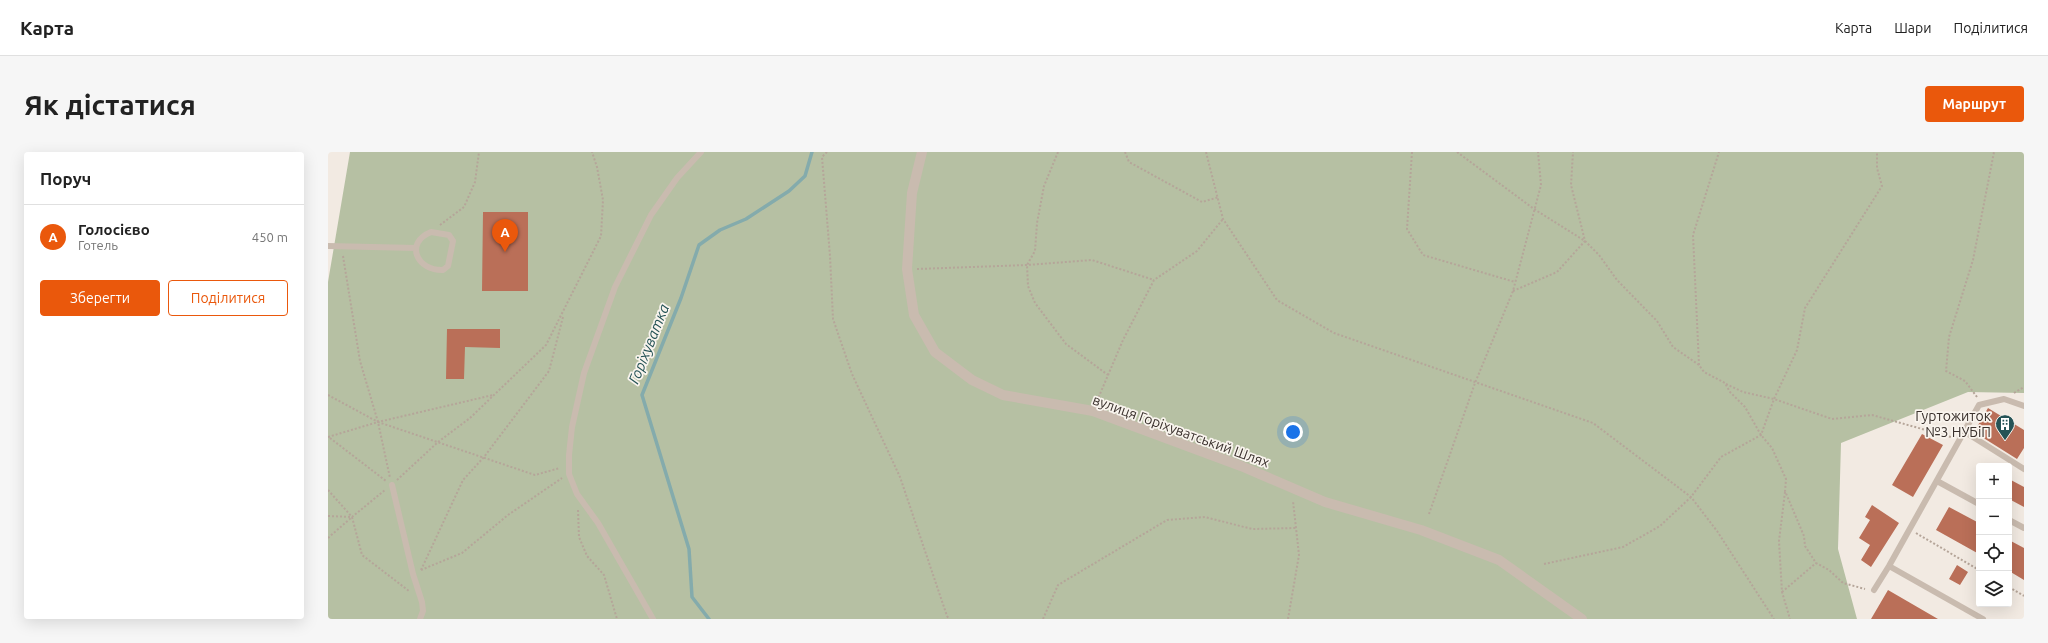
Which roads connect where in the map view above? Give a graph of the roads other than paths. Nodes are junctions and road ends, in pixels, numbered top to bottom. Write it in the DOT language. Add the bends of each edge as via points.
graph roads {
  1 [pos="701,152"];
  2 [pos="922,152"];
  3 [pos="328,246"];
  4 [pos="416,248"];
  5 [pos="2024,406"];
  6 [pos="1964,432"];
  7 [pos="2024,469"];
  8 [pos="1937,481"];
  9 [pos="392,485"];
  10 [pos="1976,502"];
  11 [pos="2012,522"];
  12 [pos="2024,528"];
  13 [pos="1889,566"];
  14 [pos="1874,590"];
  15 [pos="423,611"];
  16 [pos="420,619"];
  17 [pos="426,619"];
  18 [pos="653,619"];
  19 [pos="1582,619"];
  20 [pos="1983,619"];
  1 -- 18 [label="lane" via="677,178 651,215 616,287 584,373 572,427 569,474 577,494 598,524"];
  2 -- 19 [label="street, вулиця Горіхуватський Шлях" via="912,193 907,269 914,315 936,352 972,380 1003,395 1093,411 1325,502 1421,530 1499,560"];
  3 -- 4 [label="lane"];
  4 -- 4 [label="lane" via="419,240 431,232 448,235 453,241 446,269 427,267 417,256"];
  5 -- 6 [label="lane" via="2004,399 1979,405"];
  6 -- 7 [label="lane"];
  6 -- 8 [label="lane"];
  8 -- 10 [label="lane"];
  8 -- 13 [label="lane"];
  9 -- 15 [label="lane"];
  11 -- 12 [label="lane"];
  13 -- 14 [label="lane"];
  13 -- 20 [label="lane"];
  15 -- 16 [label="lane"];
  15 -- 17 [label="lane"];
}
